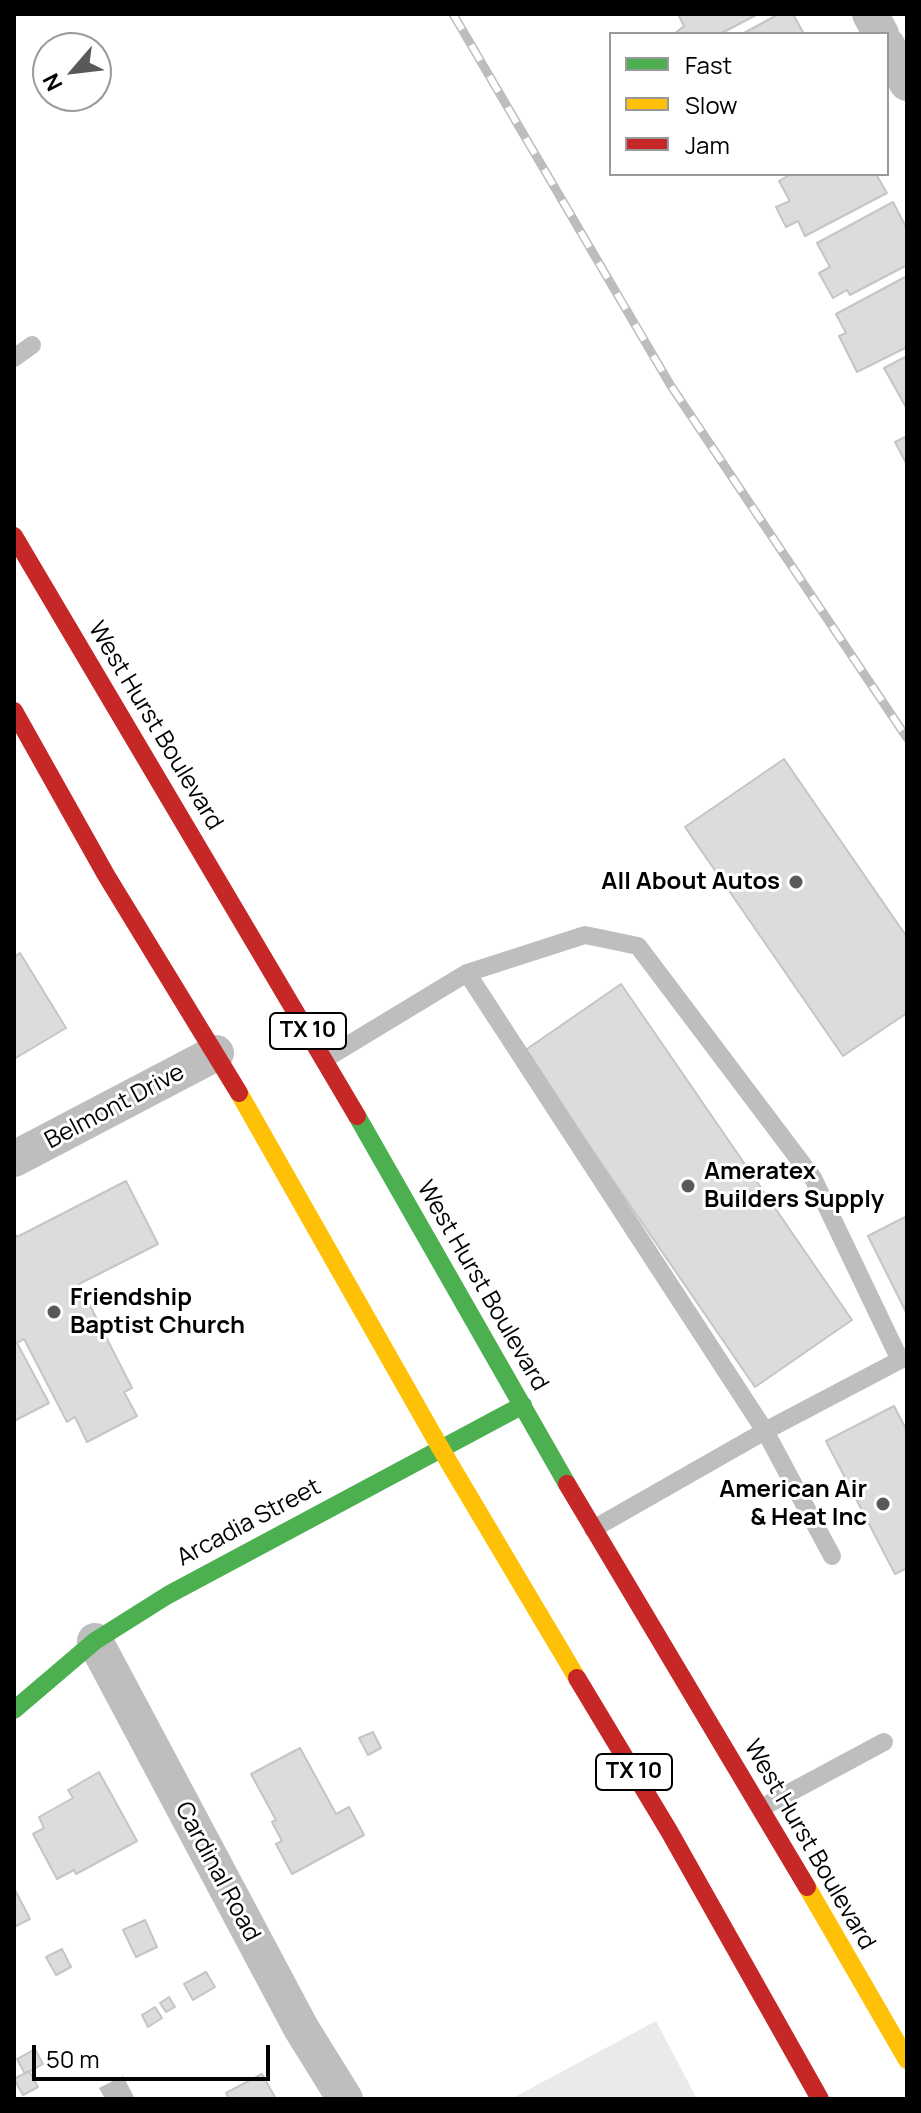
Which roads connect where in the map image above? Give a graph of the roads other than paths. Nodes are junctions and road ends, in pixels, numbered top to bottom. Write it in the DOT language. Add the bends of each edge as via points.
graph roads {
  1 [pos="870,14"];
  2 [pos="880,32"];
  3 [pos="889,49"];
  4 [pos="907,83"];
  5 [pos="32,345"];
  6 [pos="14,358"];
  7 [pos="14,536"];
  8 [pos="14,711"];
  9 [pos="467,973"];
  10 [pos="216,1053"];
  11 [pos="325,1059"];
  12 [pos="14,1159"];
  13 [pos="523,1405"];
  14 [pos="765,1431"];
  15 [pos="441,1449"];
  16 [pos="593,1529"];
  17 [pos="832,1556"];
  18 [pos="95,1641"];
  19 [pos="14,1710"];
  20 [pos="884,1742"];
  21 [pos="761,1808"];
  22 [pos="902,2038"];
  23 [pos="907,2060"];
  24 [pos="345,2099"];
  25 [pos="820,2099"];
  1 -- 2 [label="street"];
  3 -- 4 [label="street"];
  5 -- 6 [label="lane"];
  7 -- 11 [label="main road, West Hurst Boulevard / TX 10"];
  8 -- 10 [label="main road, TX 10" via="106,875"];
  9 -- 11 [label="lane"];
  9 -- 14 [label="lane"];
  9 -- 14 [label="lane" via="585,935 638,946 813,1178 900,1360"];
  10 -- 12 [label="street, Belmont Drive"];
  10 -- 15 [label="main road, TX 10"];
  11 -- 13 [label="main road, West Hurst Boulevard / TX 10"];
  13 -- 15 [label="main road, Arcadia Street"];
  13 -- 16 [label="main road, West Hurst Boulevard / TX 10"];
  14 -- 16 [label="lane"];
  14 -- 17 [label="lane"];
  15 -- 18 [label="main road, Arcadia Street" via="168,1595"];
  15 -- 25 [label="main road, TX 10" via="669,1831"];
  16 -- 21 [label="main road, West Hurst Boulevard / TX 10"];
  18 -- 19 [label="main road, Arcadia Street"];
  18 -- 24 [label="street, Cardinal Road" via="301,2028"];
  20 -- 21 [label="lane"];
  21 -- 22 [label="main road, West Hurst Boulevard / TX 10"];
  22 -- 23 [label="main road, West Hurst Boulevard / TX 10"];
}
